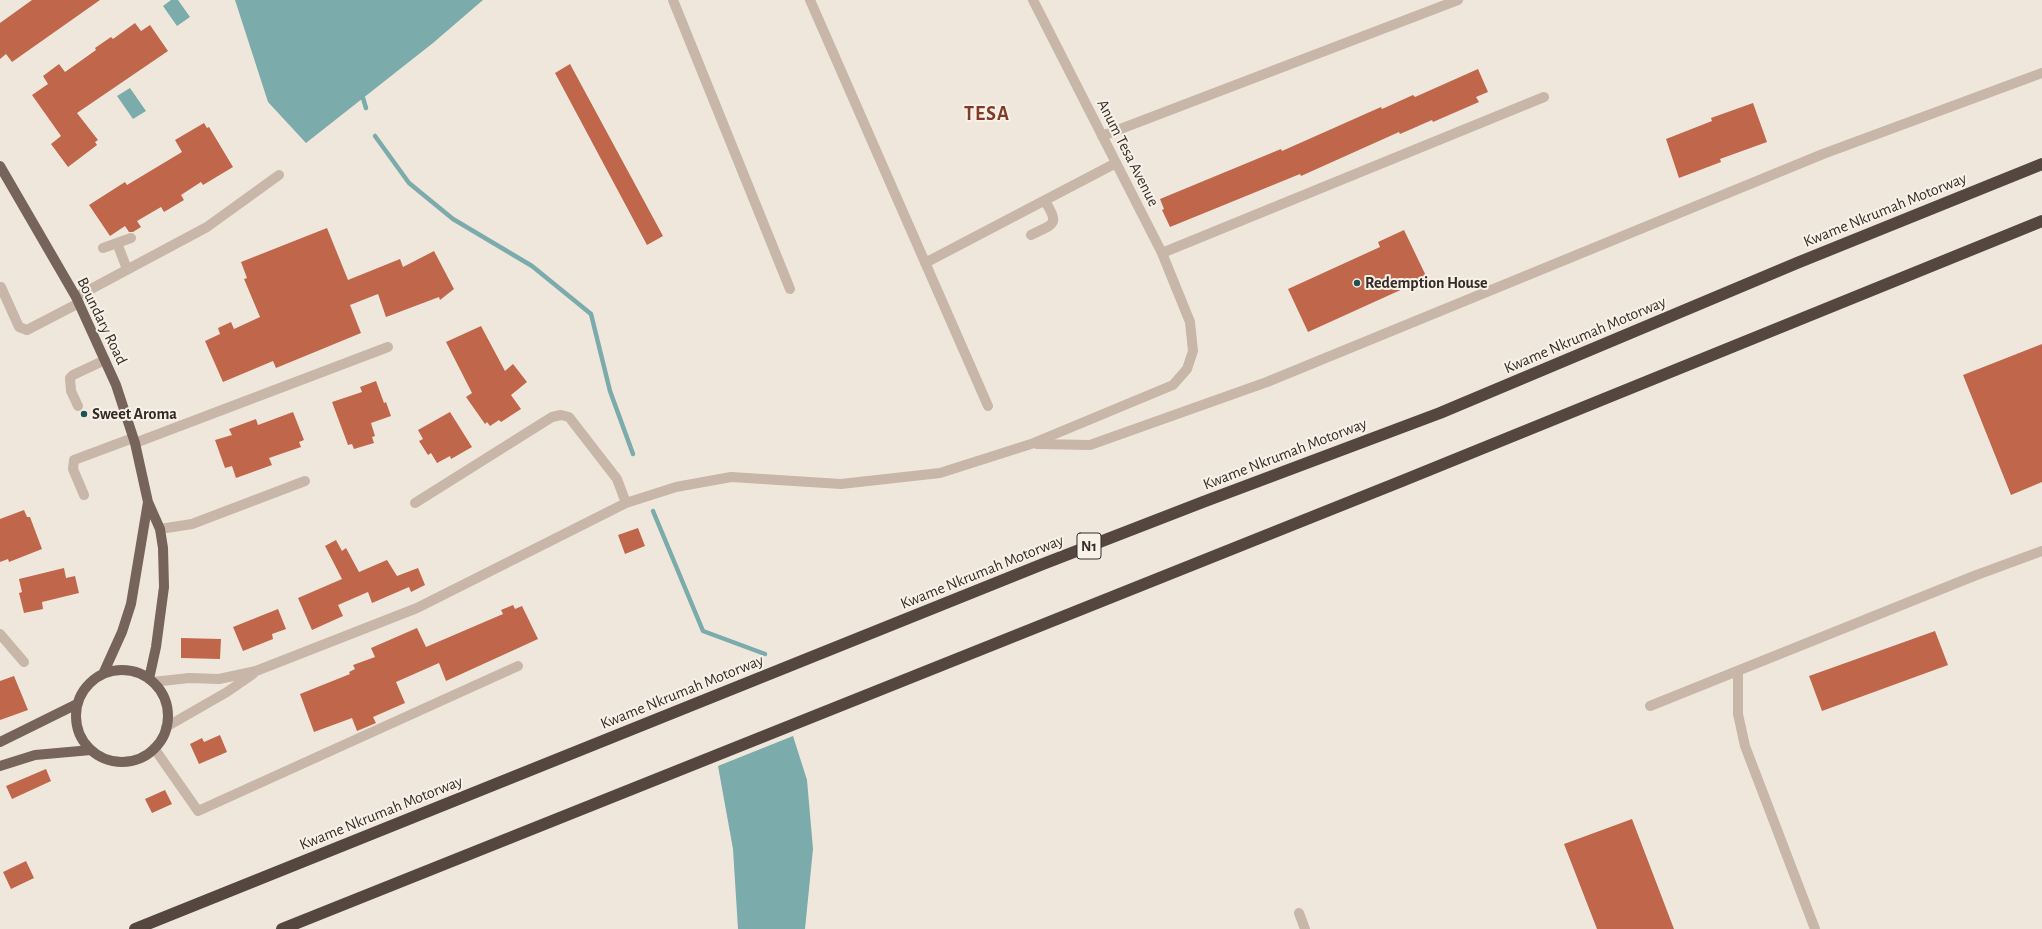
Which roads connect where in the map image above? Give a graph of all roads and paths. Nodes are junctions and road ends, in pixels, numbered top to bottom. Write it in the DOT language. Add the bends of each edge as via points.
graph roads {
  1 [pos="673,0"];
  2 [pos="810,0"];
  3 [pos="1033,0"];
  4 [pos="1458,0"];
  5 [pos="2042,73"];
  6 [pos="1544,96"];
  7 [pos="1102,136"];
  8 [pos="1116,163"];
  9 [pos="2042,164"];
  10 [pos="0,166"];
  11 [pos="280,175"];
  12 [pos="3,182"];
  13 [pos="1045,201"];
  14 [pos="2042,221"];
  15 [pos="1031,235"];
  16 [pos="131,238"];
  17 [pos="117,243"];
  18 [pos="103,248"];
  19 [pos="1162,253"];
  20 [pos="925,263"];
  21 [pos="127,269"];
  22 [pos="1,287"];
  23 [pos="790,289"];
  24 [pos="77,300"];
  25 [pos="388,347"];
  26 [pos="105,360"];
  27 [pos="78,406"];
  28 [pos="988,406"];
  29 [pos="134,441"];
  30 [pos="1031,444"];
  31 [pos="305,481"];
  32 [pos="84,495"];
  33 [pos="148,502"];
  34 [pos="415,503"];
  35 [pos="626,503"];
  36 [pos="160,530"];
  37 [pos="2042,551"];
  38 [pos="0,634"];
  39 [pos="24,662"];
  40 [pos="518,666"];
  41 [pos="256,671"];
  42 [pos="1738,671"];
  43 [pos="103,674"];
  44 [pos="151,680"];
  45 [pos="77,704"];
  46 [pos="1650,706"];
  47 [pos="166,727"];
  48 [pos="0,742"];
  49 [pos="154,748"];
  50 [pos="91,750"];
  51 [pos="0,766"];
  52 [pos="1299,913"];
  53 [pos="135,929"];
  54 [pos="282,929"];
  55 [pos="1305,929"];
  56 [pos="1815,929"];
  1 -- 23 [label="street"];
  2 -- 20 [label="street"];
  3 -- 7 [label="street, Anum Tesa Avenue"];
  4 -- 7 [label="street"];
  5 -- 30 [label="street" via="1823,154 1267,382 1090,445"];
  6 -- 19 [label="street"];
  7 -- 8 [label="street, Anum Tesa Avenue"];
  8 -- 13 [label="street"];
  8 -- 19 [label="street, Anum Tesa Avenue"];
  9 -- 53 [label="highway, Kwame Nkrumah Motorway / N1" via="1797,263 1440,413 1050,561"];
  10 -- 12 [label="main road, Boundary Road"];
  11 -- 21 [label="street" via="207,227"];
  12 -- 24 [label="main road, Boundary Road"];
  13 -- 15 [label="street" via="1054,220 1051,225"];
  13 -- 20 [label="street"];
  14 -- 54 [label="highway" via="1395,484"];
  16 -- 17 [label="street"];
  17 -- 18 [label="street"];
  17 -- 21 [label="street"];
  19 -- 30 [label="street, Anum Tesa Avenue" via="1190,322 1193,351 1187,369 1173,385"];
  20 -- 28 [label="street"];
  21 -- 24 [label="street"];
  22 -- 24 [label="street" via="19,327 27,330"];
  24 -- 26 [label="main road, Boundary Road"];
  25 -- 29 [label="street"];
  26 -- 27 [label="street" via="70,378 71,391"];
  26 -- 29 [label="main road, Boundary Road"];
  29 -- 32 [label="street" via="74,460 74,469"];
  29 -- 33 [label="main road, Boundary Road"];
  30 -- 35 [label="street" via="940,473 841,484 731,477 676,487"];
  31 -- 36 [label="street" via="192,524"];
  33 -- 36 [label="main road, Boundary Road"];
  33 -- 43 [label="main road, Boundary Road" via="131,604 122,632"];
  34 -- 35 [label="street" via="552,417 561,415 568,417 617,479"];
  35 -- 41 [label="street" via="416,608"];
  36 -- 44 [label="main road, Boundary Road" via="164,587"];
  37 -- 42 [label="street"];
  38 -- 39 [label="street"];
  40 -- 49 [label="street" via="198,811"];
  41 -- 44 [label="street" via="219,679"];
  41 -- 47 [label="street" via="227,692"];
  42 -- 46 [label="street"];
  42 -- 56 [label="street" via="1738,714 1745,746"];
  43 -- 44 [label="main road, Boundary Road" via="127,670"];
  43 -- 45 [label="main road, Boundary Road" via="87,686"];
  44 -- 47 [label="main road, Boundary Road" via="161,691 166,703"];
  45 -- 48 [label="main road"];
  45 -- 50 [label="main road, Boundary Road" via="76,724 79,734"];
  47 -- 49 [label="main road, Boundary Road"];
  49 -- 50 [label="main road, Boundary Road" via="138,758 118,761 108,760"];
  50 -- 51 [label="main road" via="35,755"];
  52 -- 55 [label="street"];
}
